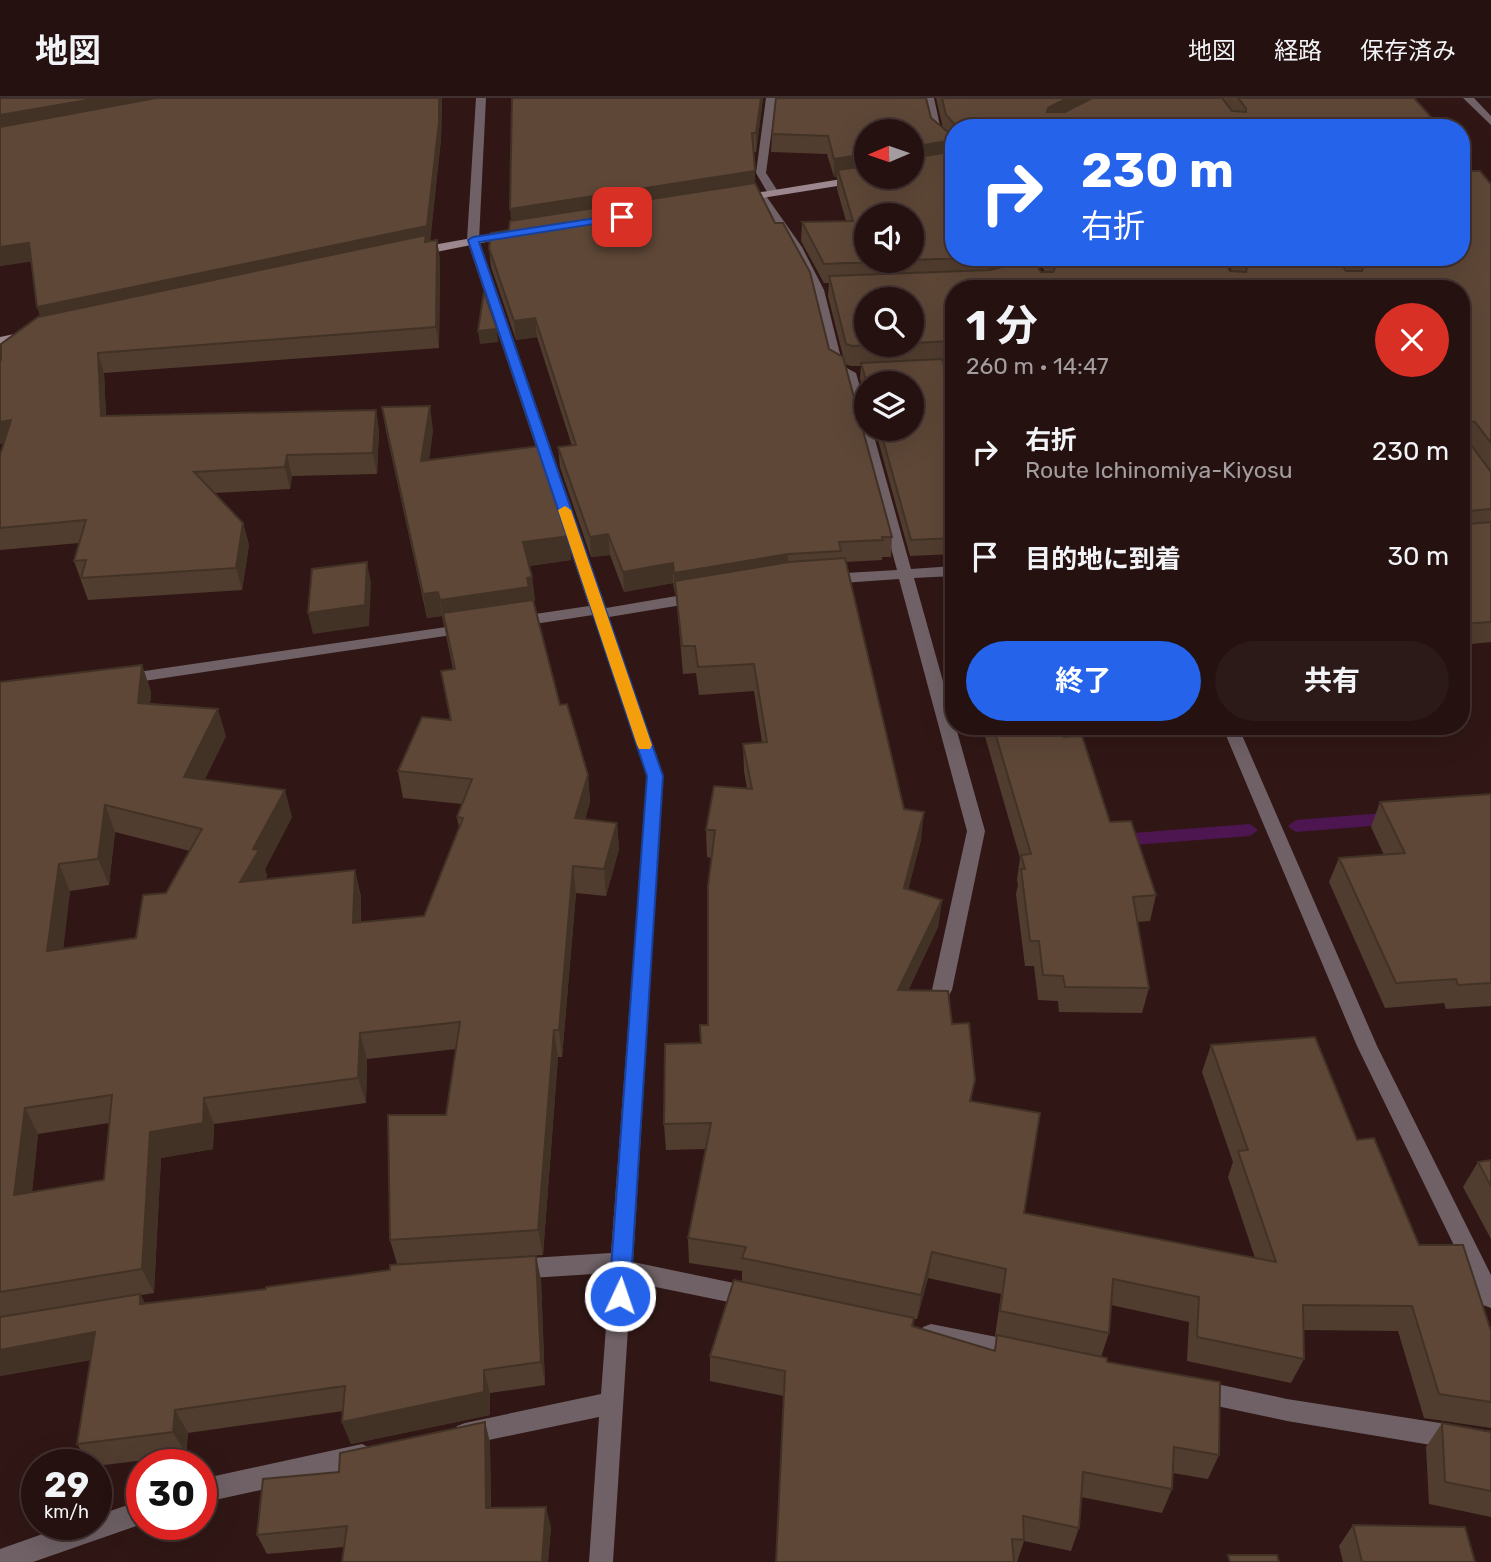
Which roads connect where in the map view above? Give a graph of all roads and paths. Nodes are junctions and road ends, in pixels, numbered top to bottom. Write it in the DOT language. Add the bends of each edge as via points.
graph roads {
  1 [pos="481,98"];
  2 [pos="771,98"];
  3 [pos="929,98"];
  4 [pos="1468,98"];
  5 [pos="1491,122"];
  6 [pos="945,143"];
  7 [pos="854,180"];
  8 [pos="767,194"];
  9 [pos="722,201"];
  10 [pos="526,232"];
  11 [pos="473,240"];
  12 [pos="405,254"];
  13 [pos="41,332"];
  14 [pos="0,341"];
  15 [pos="945,368"];
  16 [pos="902,370"];
  17 [pos="0,381"];
  18 [pos="945,572"];
  19 [pos="904,574"];
  20 [pos="814,580"];
  21 [pos="721,593"];
  22 [pos="599,611"];
  23 [pos="109,681"];
  24 [pos="945,722"];
  25 [pos="948,735"];
  26 [pos="1234,735"];
  27 [pos="942,990"];
  28 [pos="621,1266"];
  29 [pos="487,1271"];
  30 [pos="1491,1298"];
  31 [pos="768,1300"];
  32 [pos="915,1331"];
  33 [pos="1036,1356"];
  34 [pos="1181,1387"];
  35 [pos="612,1403"];
  36 [pos="449,1437"];
  37 [pos="1491,1443"];
  38 [pos="381,1452"];
  39 [pos="217,1488"];
  40 [pos="126,1518"];
  41 [pos="0,1561"];
  42 [pos="601,1562"];
  1 -- 11 [label="street"];
  2 -- 8 [label="street" via="761,173"];
  3 -- 6 [label="street" via="937,136"];
  4 -- 5 [label="street"];
  7 -- 8 [label="main road"];
  8 -- 9 [label="main road"];
  8 -- 19 [label="street" via="824,290 837,368 857,373"];
  10 -- 11 [label="main road"];
  11 -- 12 [label="main road"];
  11 -- 22 [label="street"];
  13 -- 14 [label="main road"];
  14 -- 17 [label="main road"];
  15 -- 16 [label="street"];
  18 -- 19 [label="street"];
  19 -- 20 [label="street"];
  19 -- 24 [label="street"];
  21 -- 22 [label="street"];
  22 -- 23 [label="street"];
  22 -- 28 [label="street" via="655,776"];
  25 -- 27 [label="street" via="975,831"];
  26 -- 30 [label="street" via="1367,1045"];
  28 -- 29 [label="street"];
  28 -- 31 [label="street"];
  28 -- 35 [label="street"];
  32 -- 33 [label="street"];
  34 -- 37 [label="street" via="1287,1410"];
  35 -- 36 [label="street"];
  35 -- 42 [label="street"];
  38 -- 39 [label="street"];
  40 -- 41 [label="street"];
}
